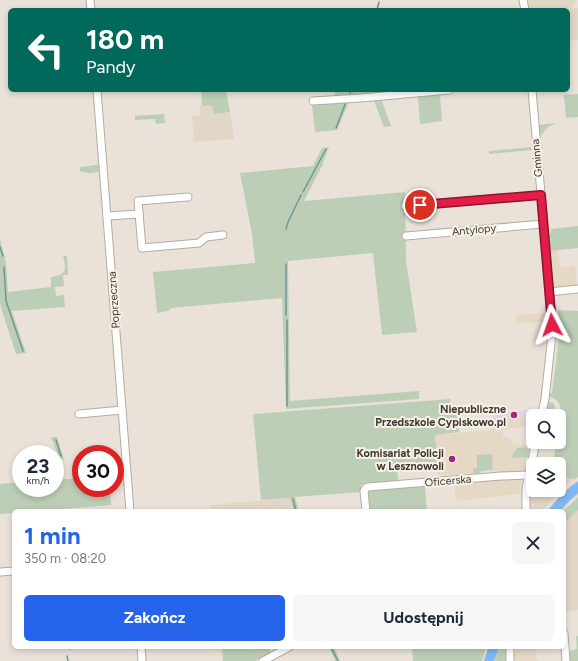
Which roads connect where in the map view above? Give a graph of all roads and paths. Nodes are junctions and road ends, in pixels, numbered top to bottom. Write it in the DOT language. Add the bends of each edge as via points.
graph roads {
  1 [pos="97,92"];
  2 [pos="422,92"];
  3 [pos="532,92"];
  4 [pos="313,100"];
  5 [pos="541,195"];
  6 [pos="188,197"];
  7 [pos="405,206"];
  8 [pos="138,214"];
  9 [pos="107,216"];
  10 [pos="543,224"];
  11 [pos="223,235"];
  12 [pos="406,236"];
  13 [pos="578,289"];
  14 [pos="549,292"];
  15 [pos="543,409"];
  16 [pos="122,410"];
  17 [pos="79,414"];
  18 [pos="526,475"];
  19 [pos="578,487"];
  20 [pos="526,497"];
  21 [pos="130,509"];
  22 [pos="366,509"];
  23 [pos="526,509"];
  24 [pos="556,509"];
  25 [pos="12,571"];
  26 [pos="0,572"];
  27 [pos="141,649"];
  28 [pos="285,649"];
  29 [pos="493,649"];
  30 [pos="510,649"];
  31 [pos="565,649"];
  32 [pos="142,661"];
  33 [pos="263,661"];
  34 [pos="489,661"];
  35 [pos="510,661"];
  36 [pos="566,661"];
  1 -- 9 [label="street, Poprzeczna"];
  2 -- 4 [label="street"];
  3 -- 5 [label="street, Gminna"];
  5 -- 7 [label="street"];
  5 -- 10 [label="street, Gminna"];
  6 -- 8 [label="street" via="138,201"];
  8 -- 9 [label="street"];
  8 -- 11 [label="street" via="142,248 199,243 206,237"];
  9 -- 16 [label="street, Poprzeczna"];
  10 -- 12 [label="street, Antylopy"];
  10 -- 14 [label="street, Gminna"];
  13 -- 14 [label="street"];
  14 -- 15 [label="street, Gminna" via="552,334"];
  16 -- 17 [label="street"];
  16 -- 21 [label="street, Poprzeczna"];
  18 -- 22 [label="street, Oficerska" via="368,487 364,491"];
  19 -- 24 [label="main road"];
  20 -- 23 [label="street"];
  25 -- 26 [label="street"];
  27 -- 32 [label="street"];
  28 -- 33 [label="street"];
  29 -- 34 [label="main road"];
  30 -- 35 [label="street"];
  31 -- 36 [label="street"];
}
